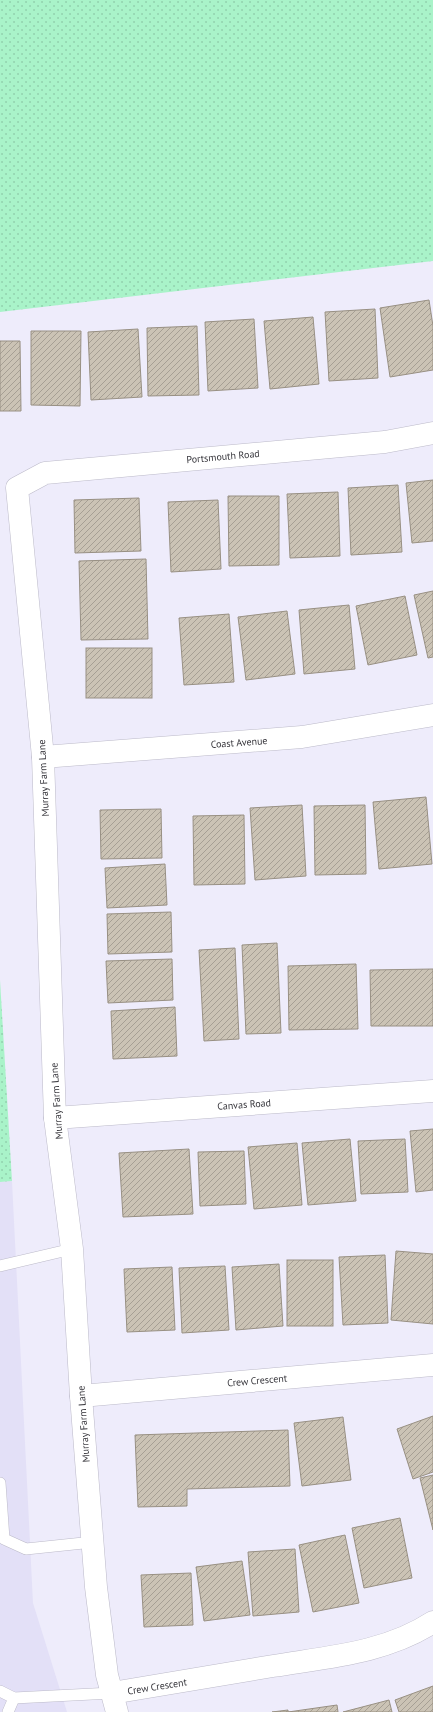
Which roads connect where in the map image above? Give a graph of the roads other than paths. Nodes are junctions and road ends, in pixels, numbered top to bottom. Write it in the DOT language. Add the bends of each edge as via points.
graph roads {
  1 [pos="433,433"];
  2 [pos="17,488"];
  3 [pos="433,714"];
  4 [pos="43,757"];
  5 [pos="433,1091"];
  6 [pos="55,1118"];
  7 [pos="72,1249"];
  8 [pos="0,1266"];
  9 [pos="433,1365"];
  10 [pos="81,1396"];
  11 [pos="0,1483"];
  12 [pos="93,1542"];
  13 [pos="433,1622"];
  14 [pos="0,1691"];
  15 [pos="14,1698"];
  16 [pos="114,1703"];
  17 [pos="8,1712"];
  1 -- 2 [label="street, Portsmouth Road" via="385,442 44,473"];
  2 -- 4 [label="street, Murray Farm Lane"];
  3 -- 4 [label="street, Coast Avenue" via="302,737"];
  4 -- 6 [label="street, Murray Farm Lane"];
  5 -- 6 [label="street, Canvas Road"];
  6 -- 7 [label="street, Murray Farm Lane"];
  7 -- 8 [label="lane"];
  7 -- 10 [label="street, Murray Farm Lane"];
  9 -- 10 [label="street, Crew Crescent"];
  10 -- 12 [label="street, Murray Farm Lane"];
  11 -- 12 [label="lane" via="4,1539 26,1549"];
  12 -- 16 [label="street, Murray Farm Lane" via="107,1675"];
  13 -- 16 [label="street, Crew Crescent" via="378,1647"];
  14 -- 15 [label="lane"];
  15 -- 16 [label="lane"];
  15 -- 17 [label="lane"];
}
